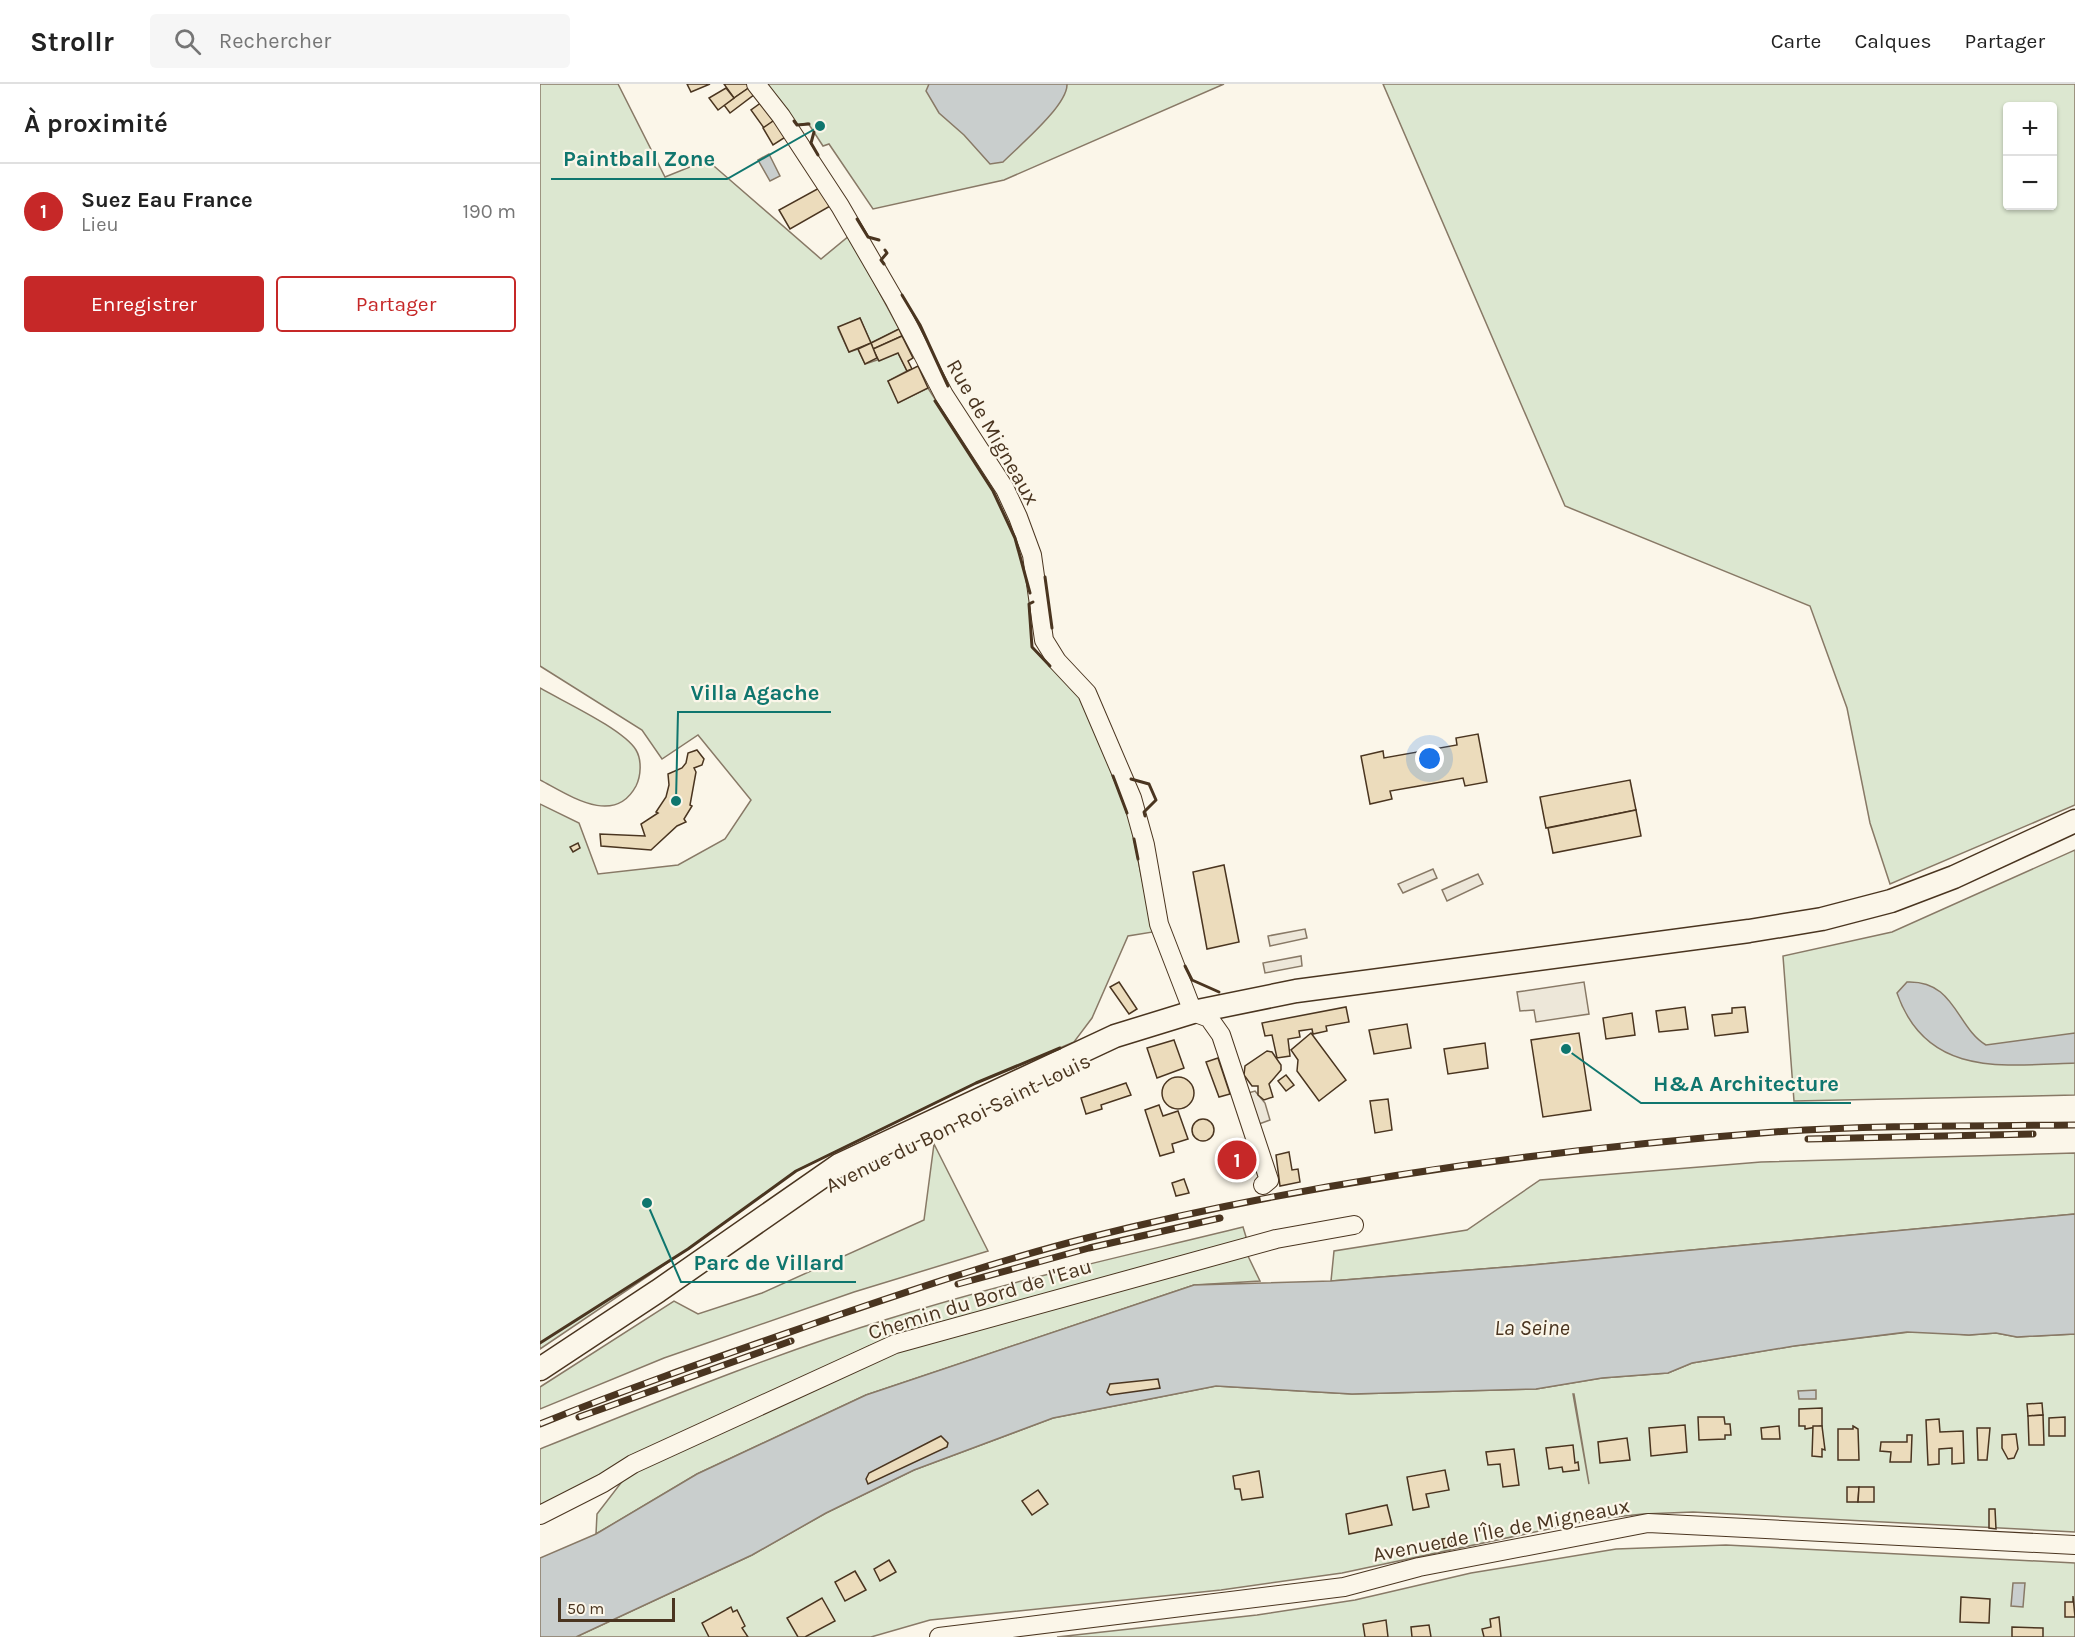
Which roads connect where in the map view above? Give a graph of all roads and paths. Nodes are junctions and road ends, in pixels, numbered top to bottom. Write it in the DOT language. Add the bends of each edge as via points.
graph roads {
  1 [pos="756,84"];
  2 [pos="2075,821"];
  3 [pos="1201,1015"];
  4 [pos="1263,1185"];
  5 [pos="1354,1225"];
  6 [pos="540,1369"];
  7 [pos="540,1515"];
  8 [pos="2075,1545"];
  9 [pos="939,1637"];
  1 -- 3 [label="street, Rue de Migneaux" via="840,206 944,395 1005,489 1032,555 1044,640 1057,661 1087,693 1132,798 1159,924"];
  2 -- 3 [label="main road, Avenue du Bon Roi Saint-Louis" via="1954,878 1858,910 1786,926 1339,984"];
  3 -- 4 [label="street, Rue de Migneaux" via="1221,1035 1269,1180"];
  3 -- 6 [label="main road, Avenue du Bon Roi Saint-Louis" via="1112,1050 853,1170"];
  5 -- 7 [label="street, Chemin du Bord de l'Eau" via="1276,1239 895,1344 633,1464 603,1484"];
  8 -- 9 [label="street, Avenue de l'Île de Migneaux" via="1648,1524 1419,1567 1344,1587"];
}
